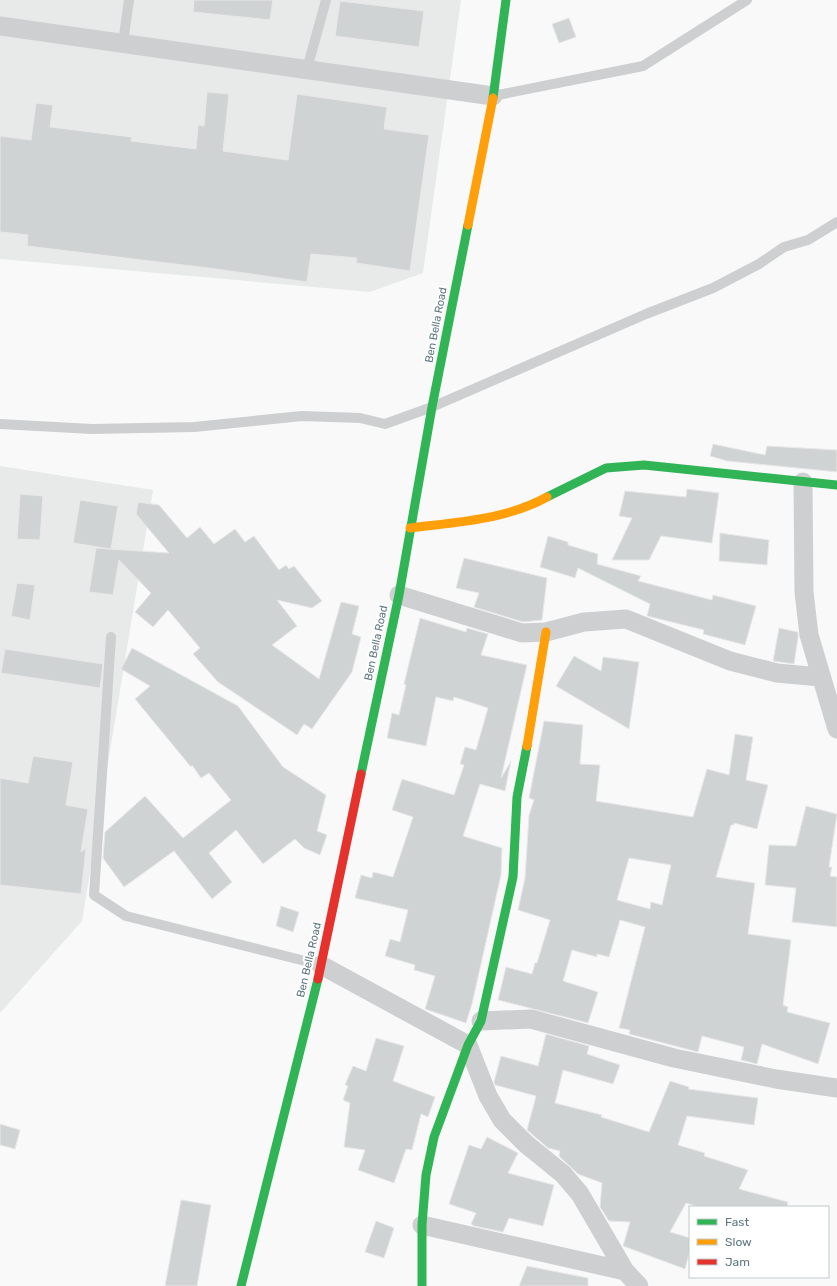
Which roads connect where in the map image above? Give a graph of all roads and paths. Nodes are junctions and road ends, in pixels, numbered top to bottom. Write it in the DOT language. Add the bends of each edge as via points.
graph roads {
  1 [pos="129,0"];
  2 [pos="326,0"];
  3 [pos="506,0"];
  4 [pos="747,0"];
  5 [pos="0,26"];
  6 [pos="123,43"];
  7 [pos="307,70"];
  8 [pos="493,96"];
  9 [pos="837,222"];
  10 [pos="432,407"];
  11 [pos="0,424"];
  12 [pos="802,482"];
  13 [pos="837,485"];
  14 [pos="410,528"];
  15 [pos="399,595"];
  16 [pos="546,632"];
  17 [pos="111,637"];
  18 [pos="820,677"];
  19 [pos="837,729"];
  20 [pos="321,965"];
  21 [pos="481,1021"];
  22 [pos="468,1045"];
  23 [pos="837,1088"];
  24 [pos="422,1226"];
  25 [pos="624,1271"];
  26 [pos="241,1286"];
  27 [pos="422,1286"];
  28 [pos="639,1286"];
  1 -- 6 [label="lane"];
  2 -- 7 [label="lane"];
  3 -- 8 [label="main road, Ben Bella Road"];
  4 -- 8 [label="lane" via="643,66"];
  5 -- 6 [label="street"];
  6 -- 7 [label="street"];
  7 -- 8 [label="street"];
  8 -- 10 [label="main road, Ben Bella Road"];
  9 -- 10 [label="lane" via="808,240 784,247 759,264 713,288 646,314"];
  10 -- 11 [label="lane" via="385,424 360,418 302,416 194,427 92,429"];
  10 -- 14 [label="main road, Ben Bella Road"];
  12 -- 13 [label="main road"];
  12 -- 14 [label="main road" via="644,465 606,468 533,505 502,515"];
  12 -- 18 [label="street" via="804,592 809,635"];
  14 -- 15 [label="main road, Ben Bella Road"];
  15 -- 16 [label="street" via="522,634"];
  15 -- 20 [label="main road, Ben Bella Road"];
  16 -- 18 [label="street" via="584,622 626,619 730,661 777,673"];
  16 -- 21 [label="main road" via="517,797 513,877"];
  17 -- 20 [label="lane" via="94,895 126,916"];
  18 -- 19 [label="street"];
  20 -- 22 [label="street"];
  20 -- 26 [label="main road, Ben Bella Road"];
  21 -- 22 [label="main road"];
  21 -- 23 [label="street" via="531,1019 674,1058 776,1079"];
  22 -- 24 [label="main road" via="434,1137 426,1175"];
  22 -- 25 [label="street" via="488,1096 502,1120 562,1174 580,1194"];
  24 -- 25 [label="street"];
  24 -- 27 [label="main road"];
  25 -- 28 [label="street"];
}
